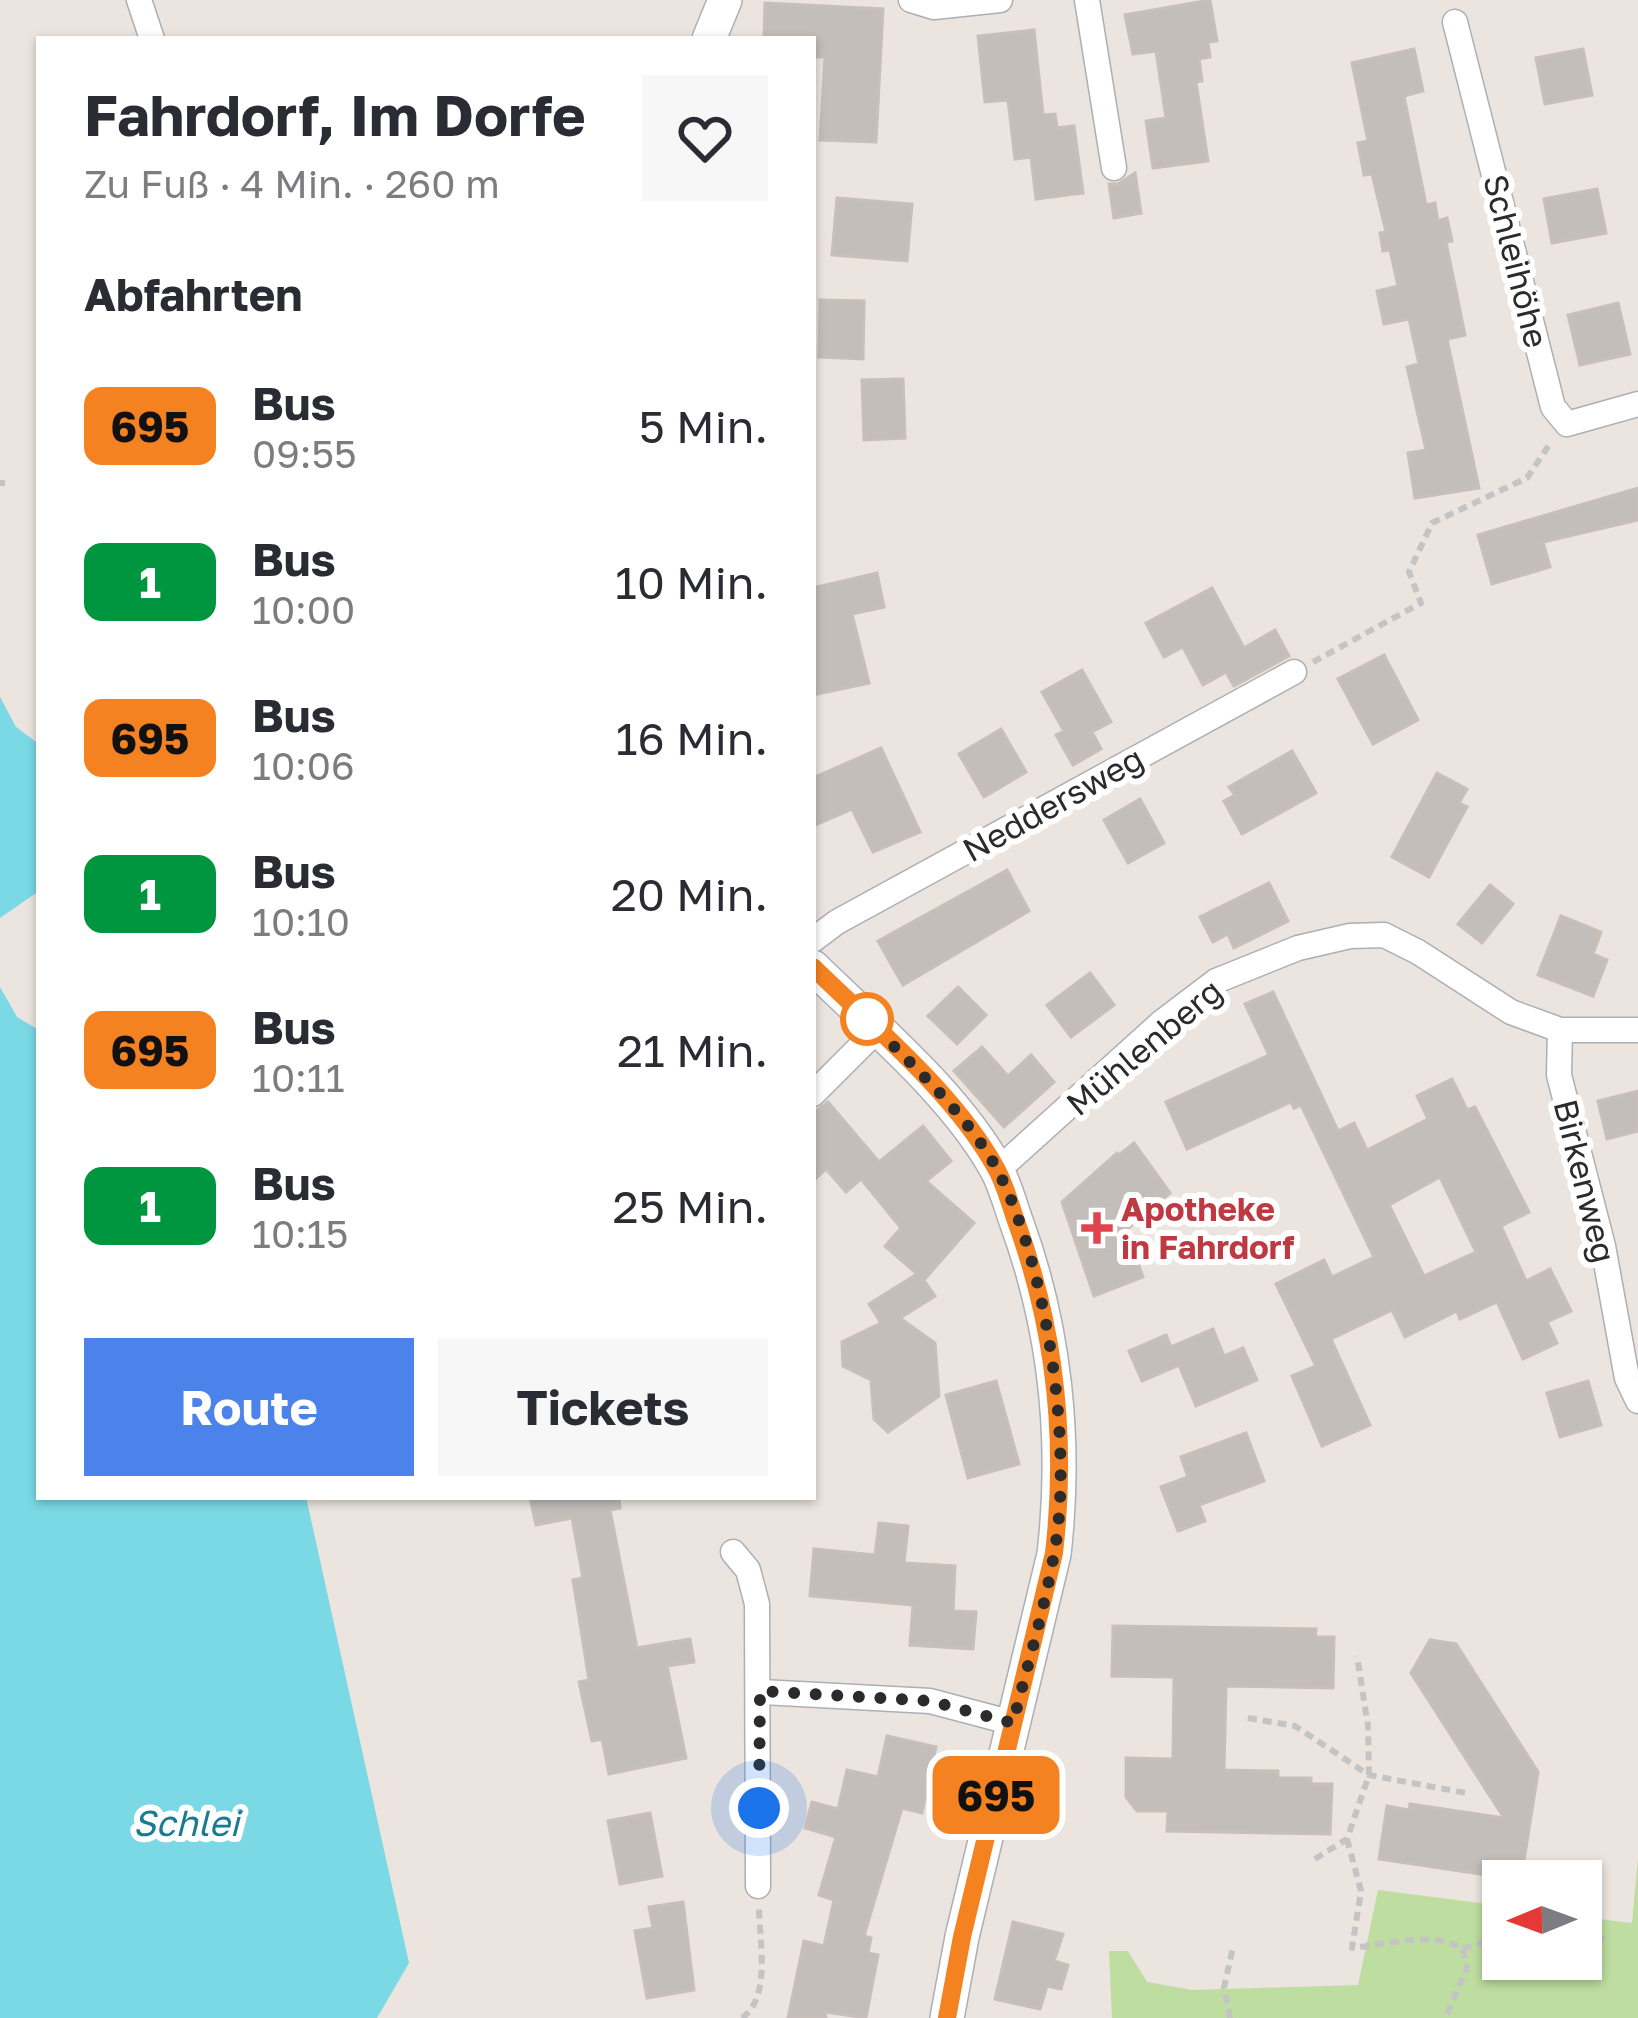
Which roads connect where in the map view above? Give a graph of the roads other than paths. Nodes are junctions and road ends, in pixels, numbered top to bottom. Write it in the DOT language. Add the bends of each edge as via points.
graph roads {
  1 [pos="139,0"];
  2 [pos="724,0"];
  3 [pos="911,0"];
  4 [pos="1000,0"];
  5 [pos="1087,0"];
  6 [pos="1455,22"];
  7 [pos="151,36"];
  8 [pos="710,36"];
  9 [pos="1114,167"];
  10 [pos="1638,404"];
  11 [pos="1294,672"];
  12 [pos="816,938"];
  13 [pos="816,970"];
  14 [pos="878,1030"];
  15 [pos="1561,1030"];
  16 [pos="1638,1030"];
  17 [pos="816,1091"];
  18 [pos="998,1171"];
  19 [pos="1638,1401"];
  20 [pos="733,1552"];
  21 [pos="760,1691"];
  22 [pos="1013,1723"];
  23 [pos="758,1886"];
  24 [pos="946,2018"];
  1 -- 7 [label="street"];
  2 -- 8 [label="street"];
  3 -- 4 [label="street" via="934,8"];
  5 -- 9 [label="street"];
  6 -- 10 [label="street, Schleihöhe" via="1552,407 1567,424"];
  11 -- 12 [label="street, Neddersweg"];
  13 -- 14 [label="street"];
  14 -- 17 [label="street"];
  14 -- 18 [label="street" via="958,1114"];
  15 -- 16 [label="street, Mühlenberg"];
  15 -- 18 [label="street, Mühlenberg" via="1511,1012 1384,935 1298,948 1216,981"];
  15 -- 19 [label="street, Birkenweg" via="1559,1075"];
  18 -- 22 [label="street" via="1048,1337 1060,1432 1054,1553"];
  20 -- 21 [label="street" via="748,1570 757,1604"];
  21 -- 22 [label="street" via="930,1701"];
  21 -- 23 [label="street"];
  22 -- 24 [label="street"];
}
